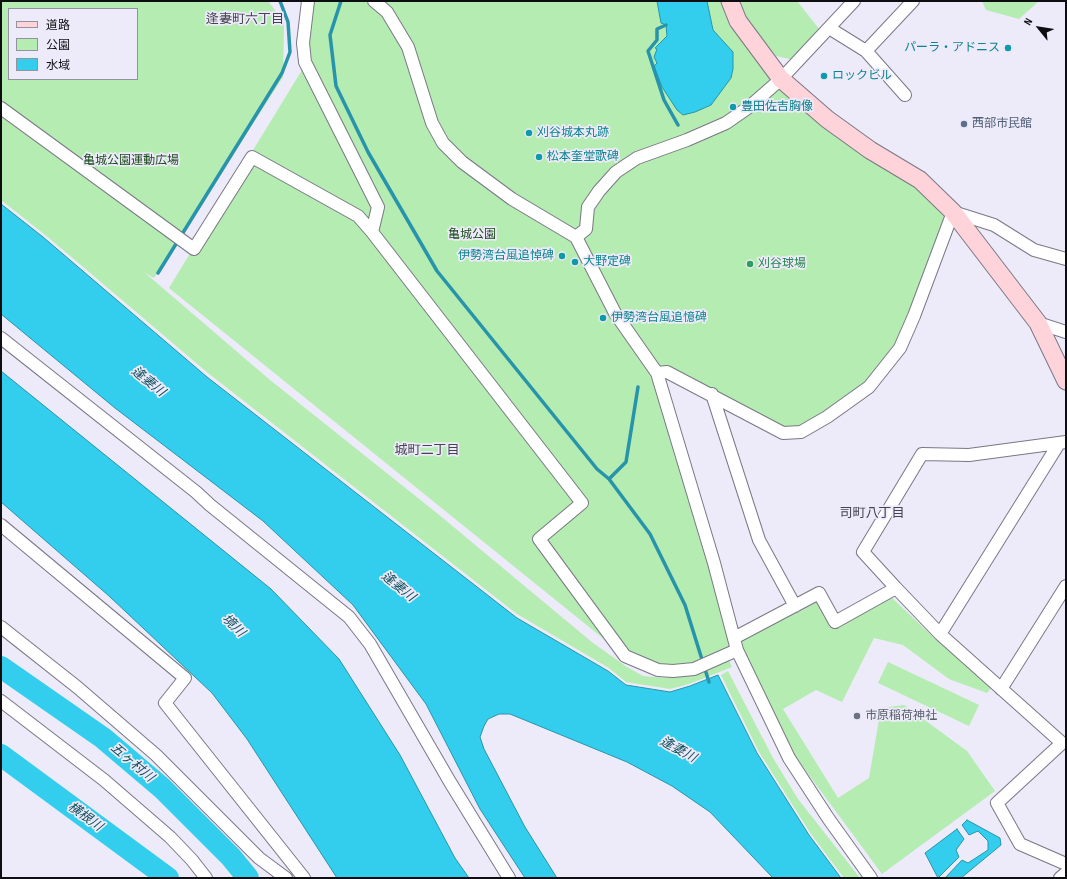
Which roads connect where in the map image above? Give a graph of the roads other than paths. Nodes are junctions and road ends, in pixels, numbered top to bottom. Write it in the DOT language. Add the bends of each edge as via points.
graph roads {
  1 [pos="308,1"];
  2 [pos="374,1"];
  3 [pos="730,1"];
  4 [pos="854,1"];
  5 [pos="913,1"];
  6 [pos="829,28"];
  7 [pos="866,51"];
  8 [pos="781,79"];
  9 [pos="905,95"];
  10 [pos="1,108"];
  11 [pos="953,212"];
  12 [pos="372,232"];
  13 [pos="576,237"];
  14 [pos="1066,259"];
  15 [pos="1038,323"];
  16 [pos="1066,332"];
  17 [pos="1,338"];
  18 [pos="657,373"];
  19 [pos="1066,381"];
  20 [pos="712,394"];
  21 [pos="1062,443"];
  22 [pos="1,525"];
  23 [pos="1066,586"];
  24 [pos="896,588"];
  25 [pos="795,606"];
  26 [pos="1,627"];
  27 [pos="940,634"];
  28 [pos="735,644"];
  29 [pos="1002,689"];
  30 [pos="1,700"];
  31 [pos="1066,864"];
  32 [pos="1066,873"];
  33 [pos="206,878"];
  34 [pos="286,878"];
  35 [pos="304,878"];
  36 [pos="509,878"];
  37 [pos="871,878"];
  38 [pos="1060,878"];
  1 -- 12 [label="street" via="303,43 305,62 378,207"];
  2 -- 13 [label="street" via="387,12 408,47 432,123 443,143 462,162 512,199"];
  3 -- 8 [label="street" via="738,20"];
  4 -- 6 [label="street"];
  5 -- 7 [label="street"];
  6 -- 7 [label="street"];
  6 -- 8 [label="street"];
  7 -- 9 [label="street"];
  8 -- 11 [label="street" via="870,150 920,180"];
  8 -- 13 [label="street" via="726,123 637,158 616,172 588,207 586,229"];
  10 -- 12 [label="street" via="194,249 252,157 358,216"];
  11 -- 14 [label="street" via="994,226 1034,250"];
  11 -- 15 [label="street"];
  11 -- 20 [label="street" via="900,348 869,388 801,432 783,434"];
  12 -- 28 [label="street" via="582,503 539,539 625,656 658,670 694,669"];
  13 -- 18 [label="street" via="615,313"];
  15 -- 16 [label="street"];
  15 -- 19 [label="street"];
  17 -- 36 [label="street" via="349,617 370,644"];
  18 -- 20 [label="street" via="667,372"];
  18 -- 28 [label="street" via="714,563"];
  20 -- 25 [label="street" via="759,540"];
  21 -- 24 [label="street" via="969,455 922,454 863,552"];
  21 -- 27 [label="street"];
  22 -- 35 [label="street" via="185,678 164,703"];
  23 -- 29 [label="street"];
  24 -- 25 [label="street" via="835,622 820,594"];
  24 -- 27 [label="street"];
  25 -- 28 [label="street"];
  26 -- 34 [label="street" via="77,687 156,755 259,858"];
  27 -- 29 [label="street"];
  28 -- 37 [label="street" via="789,758"];
  29 -- 31 [label="street" via="1062,743 997,803 1020,844"];
  30 -- 33 [label="street" via="104,780 170,836"];
  32 -- 38 [label="street"];
}
